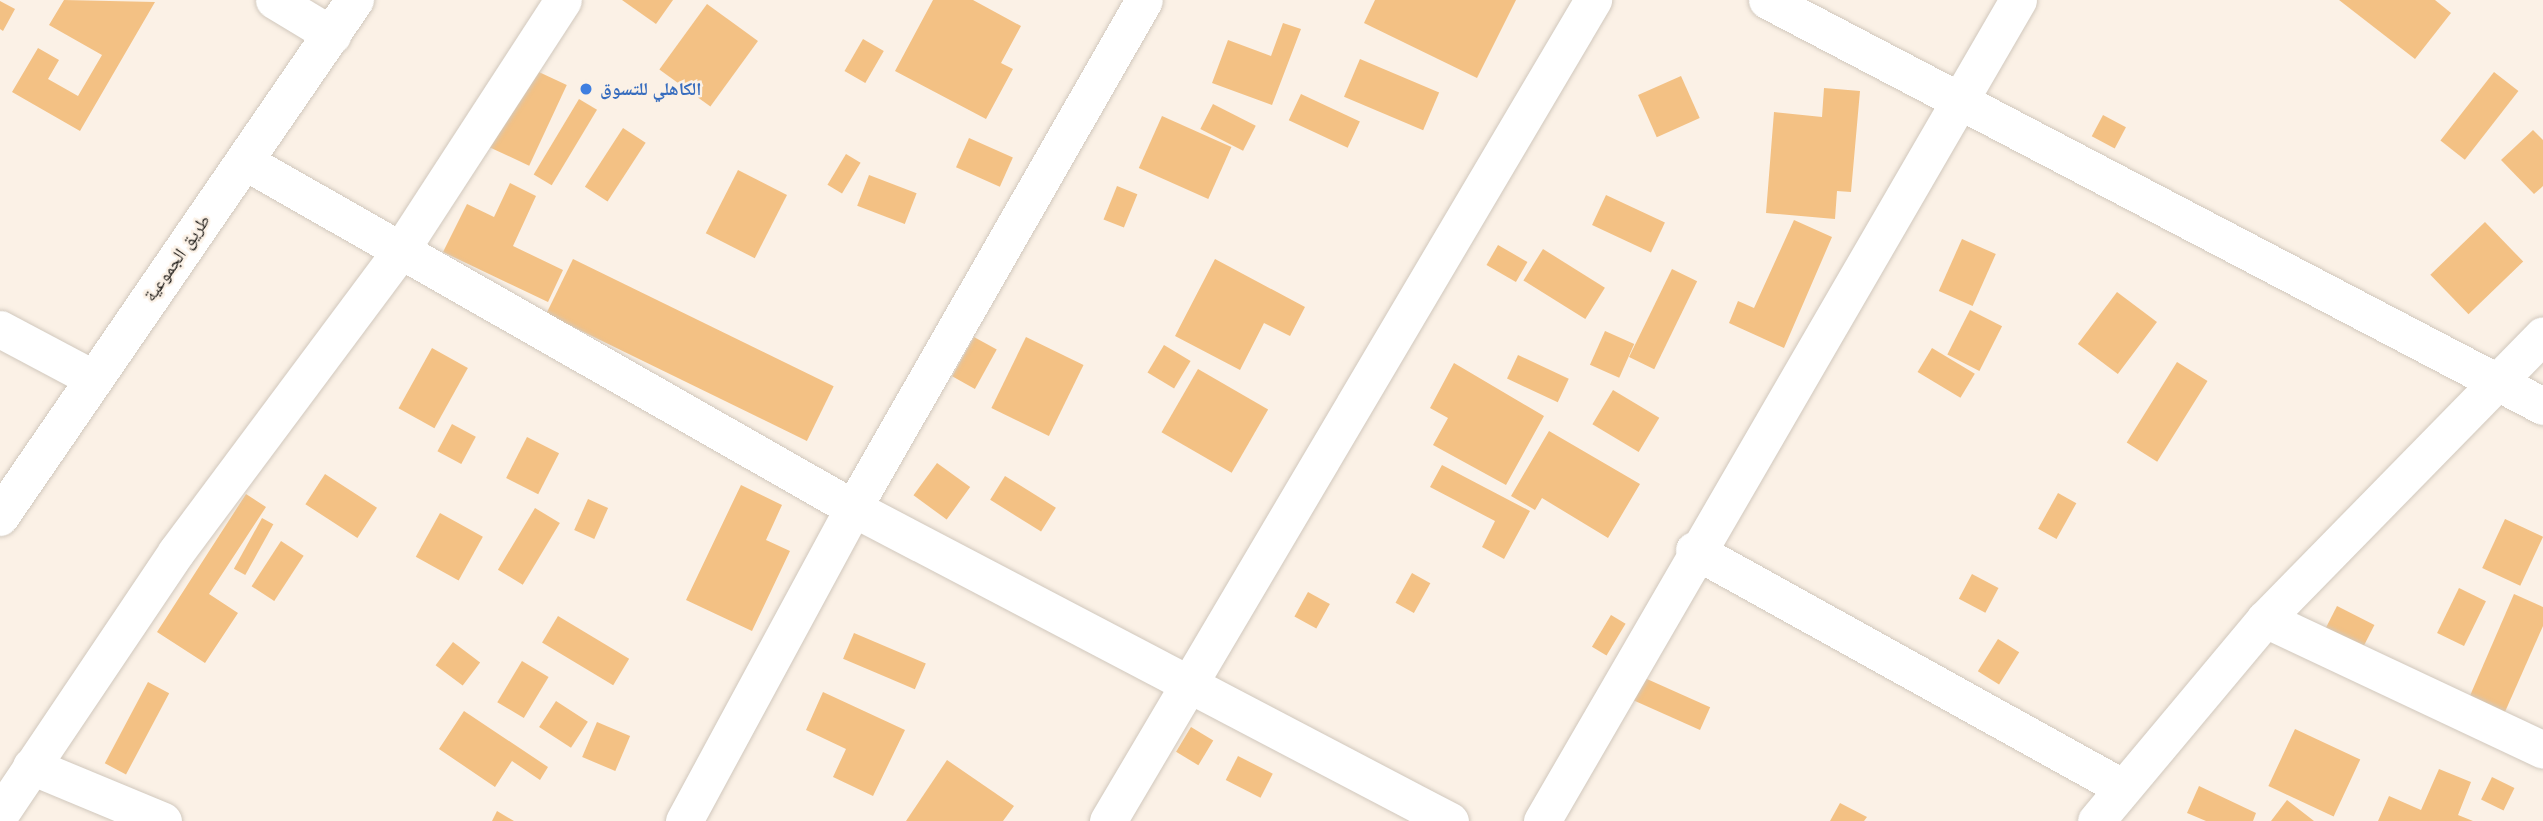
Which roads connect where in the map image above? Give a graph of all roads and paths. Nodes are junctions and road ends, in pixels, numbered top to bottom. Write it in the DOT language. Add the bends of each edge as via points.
graph roads {
  1 [pos="274,0"];
  2 [pos="355,0"];
  3 [pos="563,0"];
  4 [pos="1144,0"];
  5 [pos="1593,0"];
  6 [pos="1767,0"];
  7 [pos="2018,0"];
  8 [pos="332,34"];
  9 [pos="1957,98"];
  10 [pos="244,161"];
  11 [pos="400,251"];
  12 [pos="0,328"];
  13 [pos="2543,335"];
  14 [pos="94,379"];
  15 [pos="2498,384"];
  16 [pos="2543,406"];
  17 [pos="853,508"];
  18 [pos="0,517"];
  19 [pos="1694,550"];
  20 [pos="2265,618"];
  21 [pos="1190,685"];
  22 [pos="2543,750"];
  23 [pos="32,766"];
  24 [pos="2122,787"];
  25 [pos="0,814"];
  26 [pos="163,821"];
  27 [pos="684,821"];
  28 [pos="1108,821"];
  29 [pos="1450,821"];
  30 [pos="1542,821"];
  31 [pos="2096,821"];
  1 -- 8 [label="street"];
  2 -- 8 [label="main road, طريق الجموعية"];
  3 -- 11 [label="street"];
  4 -- 17 [label="street"];
  5 -- 21 [label="street"];
  6 -- 9 [label="street"];
  7 -- 9 [label="street"];
  8 -- 10 [label="main road, طريق الجموعية"];
  9 -- 15 [label="street"];
  9 -- 19 [label="street"];
  10 -- 11 [label="street"];
  10 -- 14 [label="main road, طريق الجموعية"];
  11 -- 17 [label="street"];
  11 -- 23 [label="street" via="176,552"];
  12 -- 14 [label="street"];
  13 -- 15 [label="street"];
  14 -- 18 [label="main road, طريق الجموعية"];
  15 -- 16 [label="street"];
  15 -- 20 [label="street"];
  17 -- 21 [label="street"];
  17 -- 27 [label="street"];
  19 -- 24 [label="street"];
  19 -- 30 [label="street"];
  20 -- 22 [label="street"];
  20 -- 24 [label="street"];
  21 -- 28 [label="street"];
  21 -- 29 [label="street"];
  23 -- 25 [label="street"];
  23 -- 26 [label="street"];
  24 -- 31 [label="street"];
}
